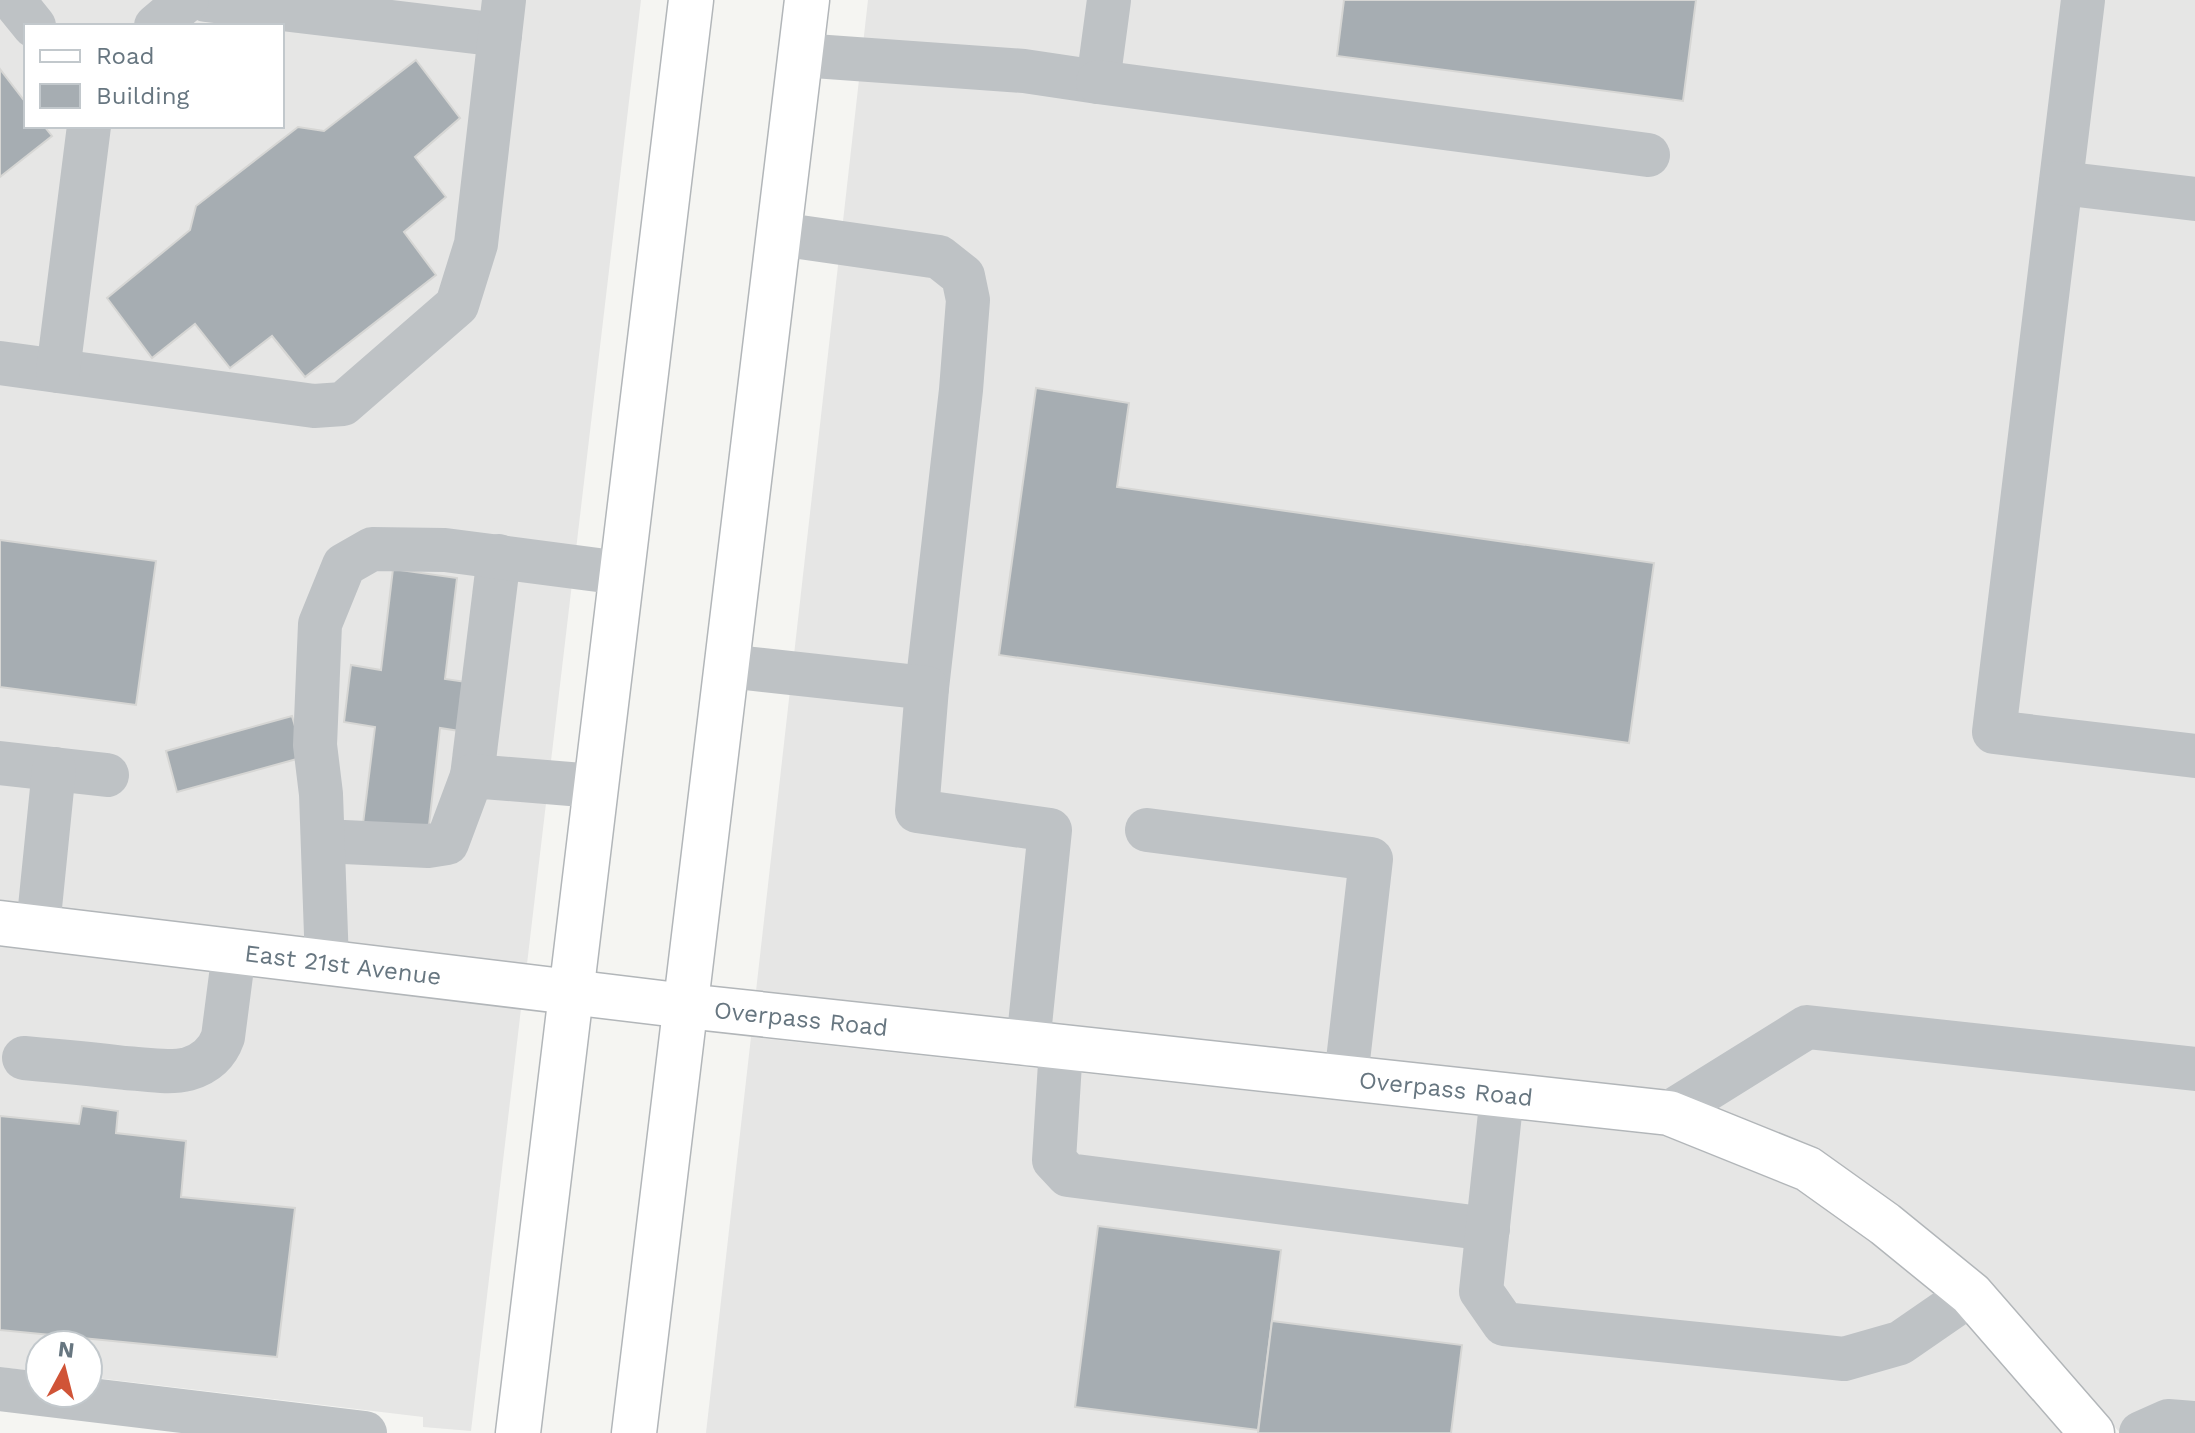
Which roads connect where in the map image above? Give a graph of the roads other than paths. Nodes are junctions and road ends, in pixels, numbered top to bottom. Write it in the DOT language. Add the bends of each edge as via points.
graph roads {
  1 [pos="13,0"];
  2 [pos="187,0"];
  3 [pos="206,0"];
  4 [pos="691,0"];
  5 [pos="807,0"];
  6 [pos="1109,0"];
  7 [pos="2083,0"];
  8 [pos="502,18"];
  9 [pos="32,24"];
  10 [pos="158,24"];
  11 [pos="800,55"];
  12 [pos="1098,82"];
  13 [pos="89,128"];
  14 [pos="1648,155"];
  15 [pos="2061,183"];
  16 [pos="2195,199"];
  17 [pos="779,234"];
  18 [pos="0,363"];
  19 [pos="58,371"];
  20 [pos="499,556"];
  21 [pos="621,573"];
  22 [pos="727,666"];
  23 [pos="927,688"];
  24 [pos="2195,756"];
  25 [pos="0,763"];
  26 [pos="54,769"];
  27 [pos="107,775"];
  28 [pos="472,776"];
  29 [pos="595,786"];
  30 [pos="1147,830"];
  31 [pos="323,841"];
  32 [pos="19,925"];
  33 [pos="234,952"];
  34 [pos="327,963"];
  35 [pos="570,992"];
  36 [pos="686,1006"];
  37 [pos="1044,1046"];
  38 [pos="24,1058"];
  39 [pos="2195,1069"];
  40 [pos="1346,1078"];
  41 [pos="1502,1095"];
  42 [pos="1669,1113"];
  43 [pos="1488,1229"];
  44 [pos="1971,1294"];
  45 [pos="0,1389"];
  46 [pos="2195,1423"];
  47 [pos="365,1433"];
  48 [pos="518,1433"];
  49 [pos="634,1433"];
  50 [pos="2092,1433"];
  51 [pos="2141,1433"];
  1 -- 9 [label="street"];
  2 -- 10 [label="street"];
  3 -- 8 [label="street"];
  4 -- 21 [label="main road"];
  5 -- 11 [label="main road"];
  6 -- 12 [label="street"];
  7 -- 15 [label="street"];
  8 -- 19 [label="street" via="476,244 457,305 343,404 314,406"];
  11 -- 12 [label="street" via="1024,71"];
  11 -- 17 [label="main road"];
  12 -- 14 [label="street"];
  13 -- 19 [label="street"];
  15 -- 16 [label="street"];
  15 -- 24 [label="street" via="1994,732"];
  17 -- 22 [label="main road"];
  17 -- 23 [label="street" via="939,257 963,276 968,300 961,390"];
  18 -- 19 [label="street"];
  20 -- 21 [label="street"];
  20 -- 28 [label="street"];
  20 -- 31 [label="street" via="372,549 344,565 320,624 315,745"];
  21 -- 29 [label="main road"];
  22 -- 23 [label="street"];
  22 -- 36 [label="main road"];
  23 -- 37 [label="street" via="917,811 1050,830"];
  25 -- 26 [label="street"];
  26 -- 27 [label="street"];
  26 -- 32 [label="street"];
  28 -- 29 [label="street"];
  28 -- 31 [label="street" via="447,843"];
  29 -- 35 [label="main road"];
  30 -- 40 [label="street" via="1371,859"];
  31 -- 34 [label="street"];
  32 -- 33 [label="main road, East 21st Avenue"];
  33 -- 34 [label="main road, East 21st Avenue"];
  33 -- 38 [label="street" via="223,1037 202,1064 156,1071"];
  34 -- 35 [label="main road, East 21st Avenue"];
  35 -- 36 [label="main road, East 21st Avenue"];
  35 -- 48 [label="main road"];
  36 -- 37 [label="main road, Overpass Road"];
  36 -- 49 [label="main road"];
  37 -- 40 [label="main road, Overpass Road"];
  37 -- 43 [label="street" via="1054,1160 1068,1175"];
  39 -- 42 [label="street" via="1807,1027"];
  40 -- 41 [label="main road, Overpass Road"];
  41 -- 42 [label="main road, Overpass Road"];
  41 -- 43 [label="street"];
  42 -- 44 [label="main road, Overpass Road" via="1808,1169"];
  43 -- 44 [label="street" via="1481,1291 1504,1324 1844,1359 1900,1343"];
  44 -- 50 [label="main road, Overpass Road"];
  45 -- 47 [label="street"];
  46 -- 51 [label="street" via="2168,1421"];
}
